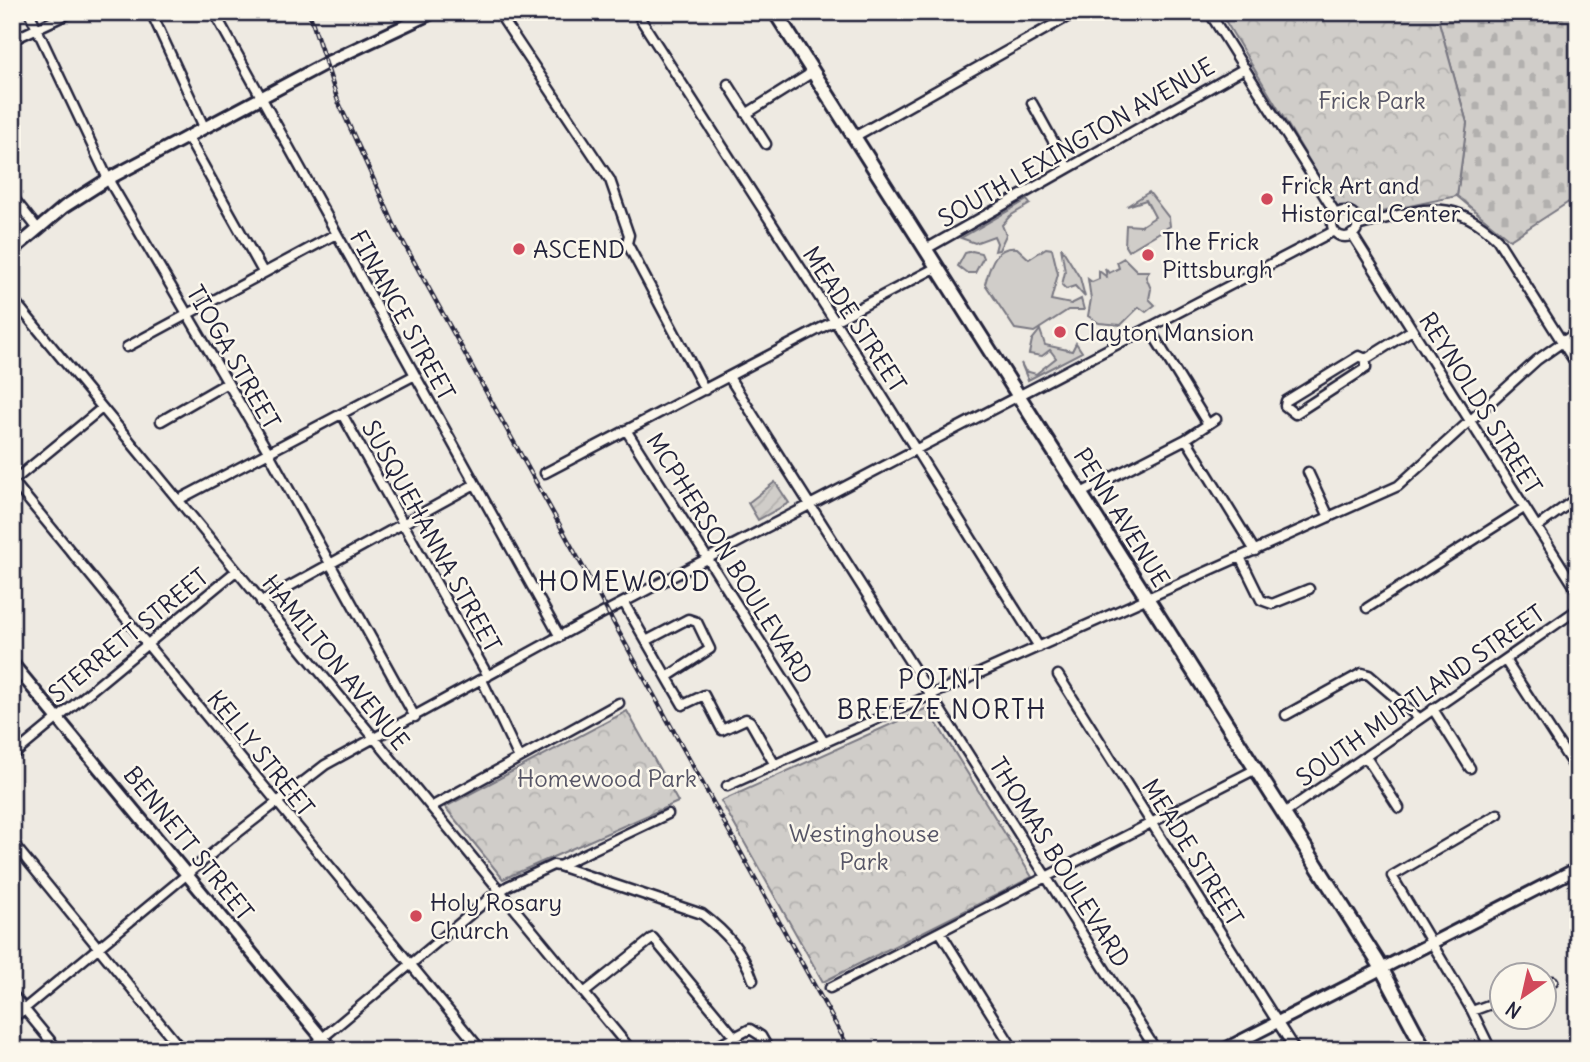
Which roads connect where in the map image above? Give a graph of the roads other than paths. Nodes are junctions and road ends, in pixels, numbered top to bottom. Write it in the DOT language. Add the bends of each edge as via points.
graph roads {
  1 [pos="29,12"];
  2 [pos="72,12"];
  3 [pos="151,12"];
  4 [pos="214,12"];
  5 [pos="434,12"];
  6 [pos="498,12"];
  7 [pos="636,12"];
  8 [pos="775,12"];
  9 [pos="1076,12"];
  10 [pos="1209,12"];
  11 [pos="38,28"];
  12 [pos="12,40"];
  13 [pos="1244,68"];
  14 [pos="813,72"];
  15 [pos="728,84"];
  16 [pos="261,97"];
  17 [pos="1032,103"];
  18 [pos="747,114"];
  19 [pos="204,127"];
  20 [pos="187,136"];
  21 [pos="854,137"];
  22 [pos="766,144"];
  23 [pos="1068,168"];
  24 [pos="108,179"];
  25 [pos="12,196"];
  26 [pos="1336,214"];
  27 [pos="1357,226"];
  28 [pos="38,229"];
  29 [pos="1334,231"];
  30 [pos="336,234"];
  31 [pos="1352,234"];
  32 [pos="926,249"];
  33 [pos="12,251"];
  34 [pos="937,267"];
  35 [pos="263,272"];
  36 [pos="12,298"];
  37 [pos="187,314"];
  38 [pos="833,321"];
  39 [pos="1149,328"];
  40 [pos="1412,330"];
  41 [pos="1578,331"];
  42 [pos="1562,342"];
  43 [pos="127,347"];
  44 [pos="1366,359"];
  45 [pos="1578,367"];
  46 [pos="415,375"];
  47 [pos="729,377"];
  48 [pos="227,383"];
  49 [pos="705,390"];
  50 [pos="1019,396"];
  51 [pos="102,408"];
  52 [pos="342,414"];
  53 [pos="1216,419"];
  54 [pos="161,421"];
  55 [pos="1206,421"];
  56 [pos="1469,423"];
  57 [pos="626,430"];
  58 [pos="1186,439"];
  59 [pos="916,450"];
  60 [pos="268,452"];
  61 [pos="1308,472"];
  62 [pos="545,473"];
  63 [pos="13,481"];
  64 [pos="475,484"];
  65 [pos="1081,493"];
  66 [pos="1578,497"];
  67 [pos="178,500"];
  68 [pos="811,505"];
  69 [pos="1524,508"];
  70 [pos="1329,517"];
  71 [pos="403,524"];
  72 [pos="1537,527"];
  73 [pos="1255,551"];
  74 [pos="1240,558"];
  75 [pos="707,560"];
  76 [pos="330,564"];
  77 [pos="236,571"];
  78 [pos="1309,589"];
  79 [pos="1578,593"];
  80 [pos="1148,599"];
  81 [pos="261,602"];
  82 [pos="624,603"];
  83 [pos="1367,608"];
  84 [pos="1578,609"];
  85 [pos="560,637"];
  86 [pos="646,641"];
  87 [pos="148,645"];
  88 [pos="1039,647"];
  89 [pos="1505,660"];
  90 [pos="12,663"];
  91 [pos="1058,675"];
  92 [pos="667,677"];
  93 [pos="485,678"];
  94 [pos="932,696"];
  95 [pos="619,703"];
  96 [pos="1433,709"];
  97 [pos="1286,715"];
  98 [pos="415,717"];
  99 [pos="58,718"];
  100 [pos="1419,718"];
  101 [pos="374,739"];
  102 [pos="824,742"];
  103 [pos="12,756"];
  104 [pos="1366,757"];
  105 [pos="519,758"];
  106 [pos="775,765"];
  107 [pos="1470,768"];
  108 [pos="1256,769"];
  109 [pos="1578,773"];
  110 [pos="727,786"];
  111 [pos="277,801"];
  112 [pos="431,807"];
  113 [pos="1399,808"];
  114 [pos="1284,813"];
  115 [pos="668,814"];
  116 [pos="1498,814"];
  117 [pos="1152,823"];
  118 [pos="12,842"];
  119 [pos="559,866"];
  120 [pos="1578,868"];
  121 [pos="187,875"];
  122 [pos="1047,877"];
  123 [pos="500,891"];
  124 [pos="940,932"];
  125 [pos="1433,943"];
  126 [pos="99,948"];
  127 [pos="411,964"];
  128 [pos="1382,968"];
  129 [pos="753,980"];
  130 [pos="830,988"];
  131 [pos="584,993"];
  132 [pos="12,994"];
  133 [pos="1488,1006"];
  134 [pos="25,1009"];
  135 [pos="1472,1012"];
  136 [pos="12,1019"];
  137 [pos="1278,1022"];
  138 [pos="735,1037"];
  139 [pos="322,1038"];
  140 [pos="58,1050"];
  141 [pos="182,1050"];
  142 [pos="308,1050"];
  143 [pos="332,1050"];
  144 [pos="481,1050"];
  145 [pos="631,1050"];
  146 [pos="710,1050"];
  147 [pos="769,1050"];
  148 [pos="1014,1050"];
  149 [pos="1156,1050"];
  150 [pos="1223,1050"];
  151 [pos="1295,1050"];
  152 [pos="1425,1050"];
  153 [pos="1491,1050"];
  1 -- 11 [label="street, TIOGA STREET"];
  2 -- 11 [label="street"];
  3 -- 19 [label="street"];
  4 -- 16 [label="street, FINANCE STREET"];
  5 -- 16 [label="main road"];
  6 -- 49 [label="street" via="610,180 629,235 627,243"];
  7 -- 38 [label="street, MEADE STREET"];
  8 -- 14 [label="highway, PENN AVENUE"];
  9 -- 21 [label="street"];
  10 -- 13 [label="street"];
  11 -- 12 [label="street"];
  11 -- 24 [label="street, TIOGA STREET"];
  13 -- 23 [label="street, SOUTH LEXINGTON AVENUE"];
  13 -- 26 [label="street"];
  14 -- 18 [label="street"];
  14 -- 21 [label="highway, PENN AVENUE"];
  15 -- 18 [label="street"];
  16 -- 19 [label="main road"];
  16 -- 30 [label="street, FINANCE STREET"];
  17 -- 23 [label="street"];
  18 -- 22 [label="street"];
  19 -- 20 [label="main road"];
  20 -- 24 [label="main road"];
  20 -- 35 [label="street"];
  21 -- 32 [label="highway, PENN AVENUE"];
  23 -- 32 [label="street, SOUTH LEXINGTON AVENUE"];
  24 -- 28 [label="main road" via="64,206"];
  24 -- 37 [label="street, TIOGA STREET"];
  25 -- 28 [label="street"];
  26 -- 27 [label="street" via="1352,213"];
  26 -- 29 [label="street"];
  27 -- 31 [label="street"];
  27 -- 42 [label="street" via="1441,208 1459,211 1497,239"];
  28 -- 33 [label="main road"];
  29 -- 31 [label="street"];
  29 -- 39 [label="street"];
  30 -- 35 [label="street"];
  30 -- 46 [label="street, FINANCE STREET"];
  31 -- 40 [label="street, REYNOLDS STREET"];
  32 -- 34 [label="highway, PENN AVENUE"];
  34 -- 38 [label="street"];
  34 -- 50 [label="highway, PENN AVENUE"];
  35 -- 37 [label="street"];
  36 -- 51 [label="street, HAMILTON AVENUE"];
  37 -- 43 [label="street"];
  37 -- 48 [label="street, TIOGA STREET"];
  38 -- 47 [label="street"];
  38 -- 59 [label="street, MEADE STREET"];
  39 -- 50 [label="street"];
  39 -- 55 [label="street"];
  40 -- 44 [label="street"];
  40 -- 56 [label="street, REYNOLDS STREET"];
  41 -- 42 [label="street"];
  42 -- 45 [label="street"];
  42 -- 56 [label="street"];
  44 -- 44 [label="street" via="1359,356 1286,401 1285,406 1295,414 1366,368"];
  46 -- 52 [label="street"];
  46 -- 64 [label="street, FINANCE STREET"];
  47 -- 49 [label="street"];
  47 -- 68 [label="street, THOMAS BOULEVARD"];
  48 -- 54 [label="street"];
  48 -- 60 [label="street, TIOGA STREET"];
  49 -- 57 [label="street"];
  50 -- 59 [label="street"];
  50 -- 65 [label="highway, PENN AVENUE"];
  51 -- 63 [label="street"];
  51 -- 67 [label="street, HAMILTON AVENUE"];
  52 -- 60 [label="street"];
  52 -- 71 [label="street, SUSQUEHANNA STREET"];
  53 -- 58 [label="street"];
  56 -- 69 [label="street, REYNOLDS STREET"];
  56 -- 70 [label="street" via="1398,486"];
  57 -- 62 [label="street"];
  57 -- 75 [label="street, MCPHERSON BOULEVARD"];
  58 -- 65 [label="street"];
  58 -- 73 [label="street"];
  59 -- 68 [label="street"];
  59 -- 88 [label="street, MEADE STREET"];
  60 -- 67 [label="street"];
  60 -- 76 [label="street, TIOGA STREET"];
  61 -- 70 [label="street"];
  63 -- 87 [label="street, KELLY STREET"];
  64 -- 71 [label="street"];
  64 -- 85 [label="street, FINANCE STREET"];
  65 -- 80 [label="highway, PENN AVENUE"];
  66 -- 72 [label="street"];
  67 -- 77 [label="street, HAMILTON AVENUE"];
  68 -- 75 [label="street"];
  68 -- 94 [label="street, THOMAS BOULEVARD"];
  69 -- 72 [label="street, REYNOLDS STREET"];
  69 -- 83 [label="street"];
  70 -- 73 [label="street"];
  71 -- 76 [label="street"];
  71 -- 93 [label="street, SUSQUEHANNA STREET"];
  72 -- 79 [label="street, REYNOLDS STREET"];
  73 -- 74 [label="street"];
  74 -- 78 [label="street" via="1261,600 1272,604"];
  74 -- 80 [label="street"];
  75 -- 82 [label="street"];
  75 -- 102 [label="street, MCPHERSON BOULEVARD"];
  76 -- 81 [label="street"];
  76 -- 98 [label="street, TIOGA STREET"];
  77 -- 81 [label="street, HAMILTON AVENUE"];
  77 -- 87 [label="street, STERRETT STREET"];
  80 -- 88 [label="street"];
  80 -- 108 [label="highway, PENN AVENUE"];
  81 -- 101 [label="street, HAMILTON AVENUE"];
  82 -- 85 [label="street"];
  82 -- 86 [label="street"];
  84 -- 89 [label="street, SOUTH MURTLAND STREET"];
  85 -- 93 [label="street"];
  86 -- 92 [label="street"];
  86 -- 92 [label="street" via="688,619 696,622 710,649"];
  87 -- 99 [label="street, STERRETT STREET"];
  87 -- 111 [label="street, KELLY STREET"];
  88 -- 94 [label="street"];
  89 -- 96 [label="street, SOUTH MURTLAND STREET"];
  89 -- 109 [label="street"];
  90 -- 99 [label="main road, BENNETT STREET"];
  91 -- 117 [label="street, MEADE STREET"];
  92 -- 106 [label="street" via="683,705 704,695 722,730 750,721"];
  93 -- 98 [label="street"];
  93 -- 105 [label="street, SUSQUEHANNA STREET"];
  94 -- 102 [label="street"];
  94 -- 122 [label="street, THOMAS BOULEVARD"];
  95 -- 105 [label="street"];
  96 -- 100 [label="street, SOUTH MURTLAND STREET"];
  96 -- 107 [label="street"];
  97 -- 100 [label="street" via="1362,673"];
  98 -- 101 [label="street"];
  99 -- 103 [label="street, STERRETT STREET"];
  99 -- 121 [label="main road, BENNETT STREET"];
  100 -- 104 [label="street, SOUTH MURTLAND STREET"];
  101 -- 111 [label="street" via="324,765"];
  101 -- 112 [label="street, HAMILTON AVENUE"];
  102 -- 106 [label="street"];
  104 -- 113 [label="street"];
  104 -- 114 [label="street, SOUTH MURTLAND STREET"];
  105 -- 112 [label="street"];
  106 -- 110 [label="street"];
  108 -- 114 [label="highway, PENN AVENUE"];
  108 -- 117 [label="street"];
  111 -- 121 [label="street"];
  111 -- 127 [label="street, KELLY STREET"];
  112 -- 123 [label="street, HAMILTON AVENUE"];
  114 -- 128 [label="highway, PENN AVENUE"];
  115 -- 119 [label="street"];
  116 -- 125 [label="street" via="1392,876"];
  117 -- 122 [label="street"];
  117 -- 137 [label="street, MEADE STREET"];
  118 -- 126 [label="street"];
  119 -- 123 [label="street"];
  119 -- 129 [label="street" via="702,914 744,955"];
  120 -- 125 [label="main road"];
  121 -- 126 [label="street"];
  121 -- 139 [label="main road, BENNETT STREET"];
  122 -- 124 [label="street"];
  122 -- 149 [label="street, THOMAS BOULEVARD"];
  123 -- 127 [label="street"];
  123 -- 131 [label="street, HAMILTON AVENUE"];
  124 -- 130 [label="street"];
  124 -- 148 [label="street"];
  125 -- 128 [label="main road"];
  125 -- 135 [label="street"];
  126 -- 134 [label="street"];
  126 -- 141 [label="street"];
  127 -- 139 [label="street"];
  127 -- 144 [label="street, KELLY STREET"];
  128 -- 137 [label="main road"];
  128 -- 152 [label="highway, PENN AVENUE"];
  131 -- 138 [label="street" via="653,937"];
  131 -- 145 [label="street, HAMILTON AVENUE"];
  132 -- 134 [label="street"];
  133 -- 135 [label="street"];
  134 -- 136 [label="street"];
  134 -- 140 [label="street"];
  135 -- 153 [label="street"];
  137 -- 150 [label="main road"];
  137 -- 151 [label="street, MEADE STREET"];
  138 -- 146 [label="street"];
  138 -- 147 [label="street" via="750,1029"];
  139 -- 142 [label="street"];
  139 -- 143 [label="main road, BENNETT STREET"];
}
